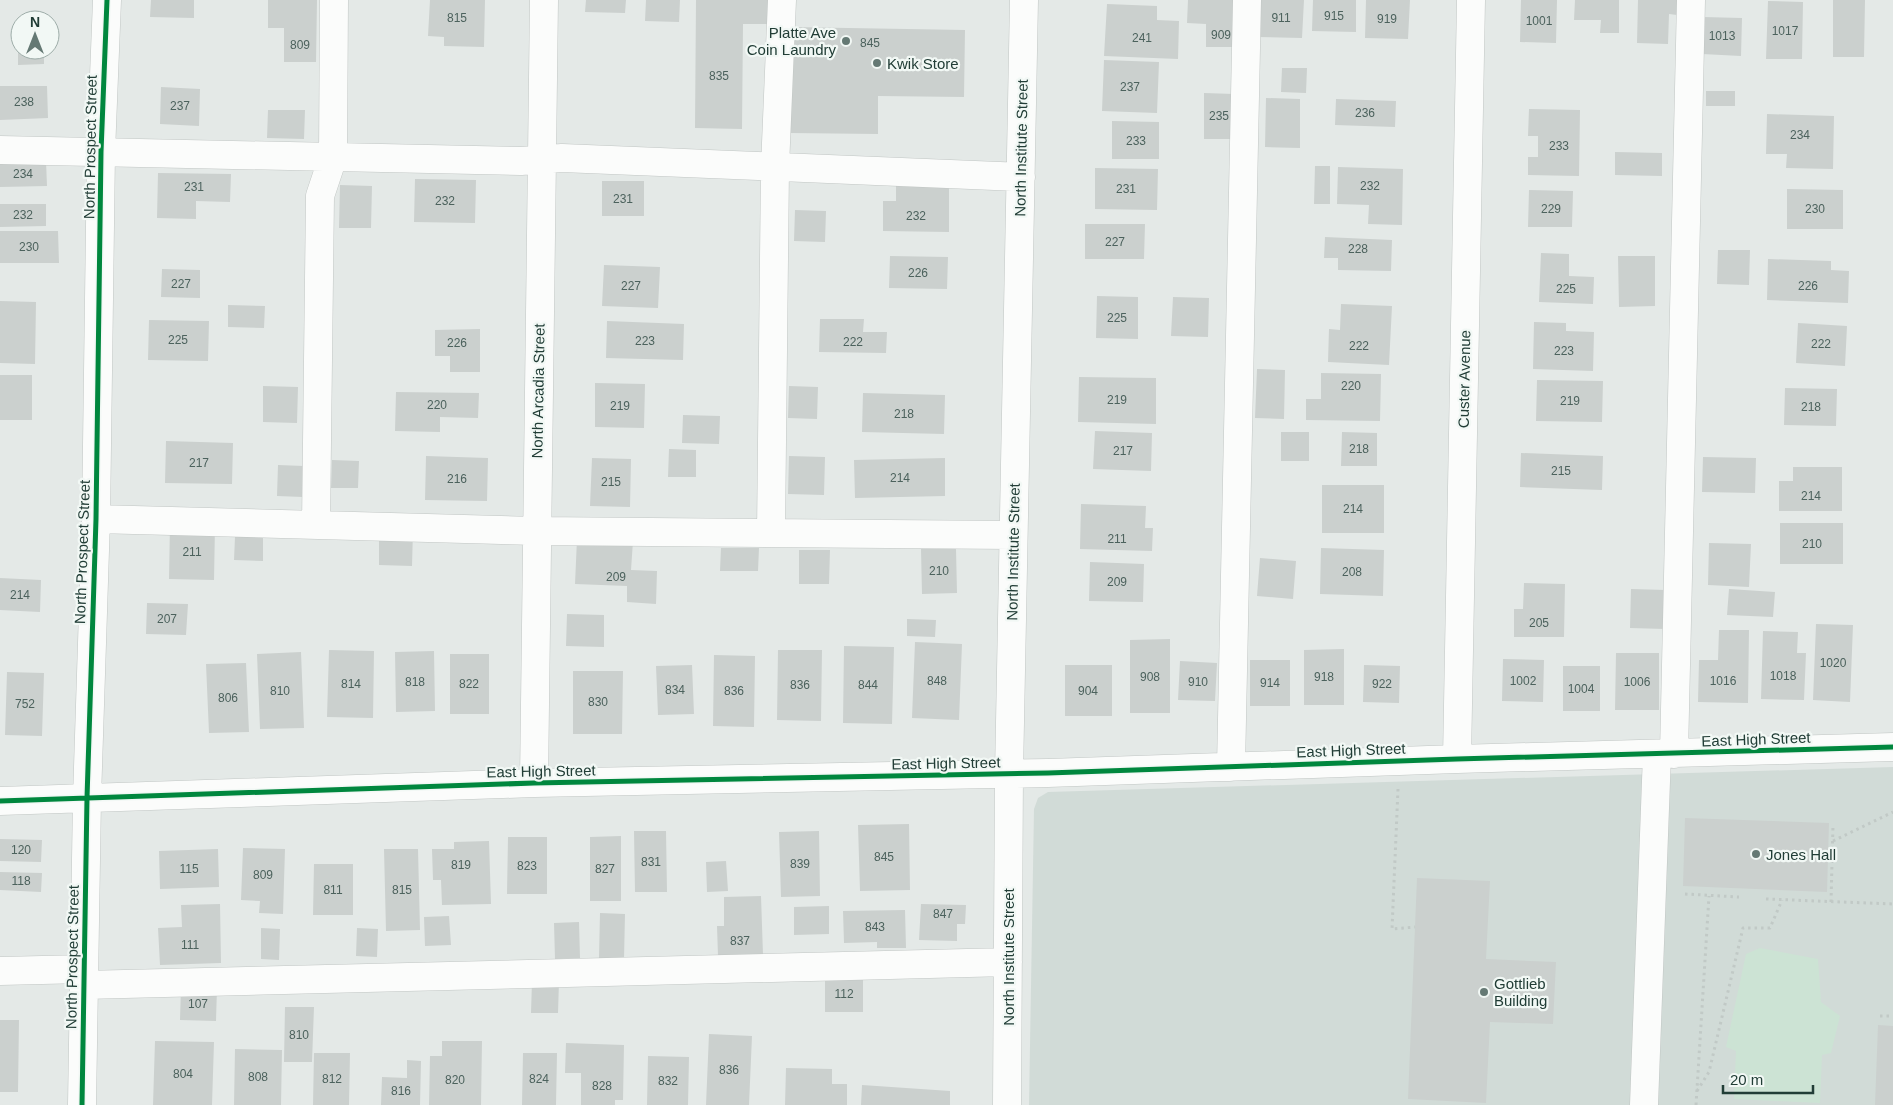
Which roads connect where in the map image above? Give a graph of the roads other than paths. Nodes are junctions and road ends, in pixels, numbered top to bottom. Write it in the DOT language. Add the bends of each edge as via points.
graph roads {
  1 [pos="107,0"];
  2 [pos="334,0"];
  3 [pos="544,0"];
  4 [pos="782,0"];
  5 [pos="1024,0"];
  6 [pos="1247,0"];
  7 [pos="1471,0"];
  8 [pos="1691,0"];
  9 [pos="0,150"];
  10 [pos="102,152"];
  11 [pos="332,157"];
  12 [pos="541,159"];
  13 [pos="774,167"];
  14 [pos="1021,177"];
  15 [pos="96,519"];
  16 [pos="316,525"];
  17 [pos="536,531"];
  18 [pos="771,533"];
  19 [pos="1013,535"];
  20 [pos="1893,747"];
  21 [pos="1666,754"];
  22 [pos="1457,758"];
  23 [pos="1231,767"];
  24 [pos="1009,774"];
  25 [pos="534,783"];
  26 [pos="87,798"];
  27 [pos="0,801"];
  28 [pos="1008,962"];
  29 [pos="0,971"];
  30 [pos="84,977"];
  31 [pos="82,1105"];
  32 [pos="1007,1105"];
  33 [pos="1644,1105"];
  1 -- 10 [label="street, North Prospect Street"];
  2 -- 11 [label="street"];
  3 -- 12 [label="street, North Arcadia Street"];
  4 -- 13 [label="street"];
  5 -- 14 [label="street, North Institute Street"];
  6 -- 23 [label="street"];
  7 -- 22 [label="street, Custer Avenue"];
  8 -- 21 [label="street"];
  9 -- 10 [label="street"];
  10 -- 11 [label="street"];
  10 -- 15 [label="street, North Prospect Street"];
  11 -- 12 [label="street"];
  11 -- 16 [label="street" via="320,196"];
  12 -- 13 [label="street"];
  12 -- 17 [label="street, North Arcadia Street"];
  13 -- 14 [label="street"];
  13 -- 18 [label="street"];
  14 -- 19 [label="street, North Institute Street"];
  15 -- 16 [label="street"];
  15 -- 26 [label="street, North Prospect Street"];
  16 -- 17 [label="street"];
  17 -- 18 [label="street"];
  17 -- 25 [label="street, North Arcadia Street"];
  18 -- 19 [label="street"];
  19 -- 24 [label="street, North Institute Street"];
  20 -- 21 [label="street, East High Street"];
  21 -- 22 [label="street, East High Street"];
  21 -- 33 [label="street"];
  22 -- 23 [label="street, East High Street"];
  23 -- 24 [label="street, East High Street"];
  24 -- 25 [label="street, East High Street"];
  24 -- 28 [label="street, North Institute Street"];
  25 -- 26 [label="street, East High Street"];
  26 -- 27 [label="street, East High Street"];
  26 -- 30 [label="street, North Prospect Street"];
  28 -- 30 [label="street"];
  28 -- 32 [label="street, North Institute Street"];
  29 -- 30 [label="street"];
  30 -- 31 [label="street, North Prospect Street"];
}
